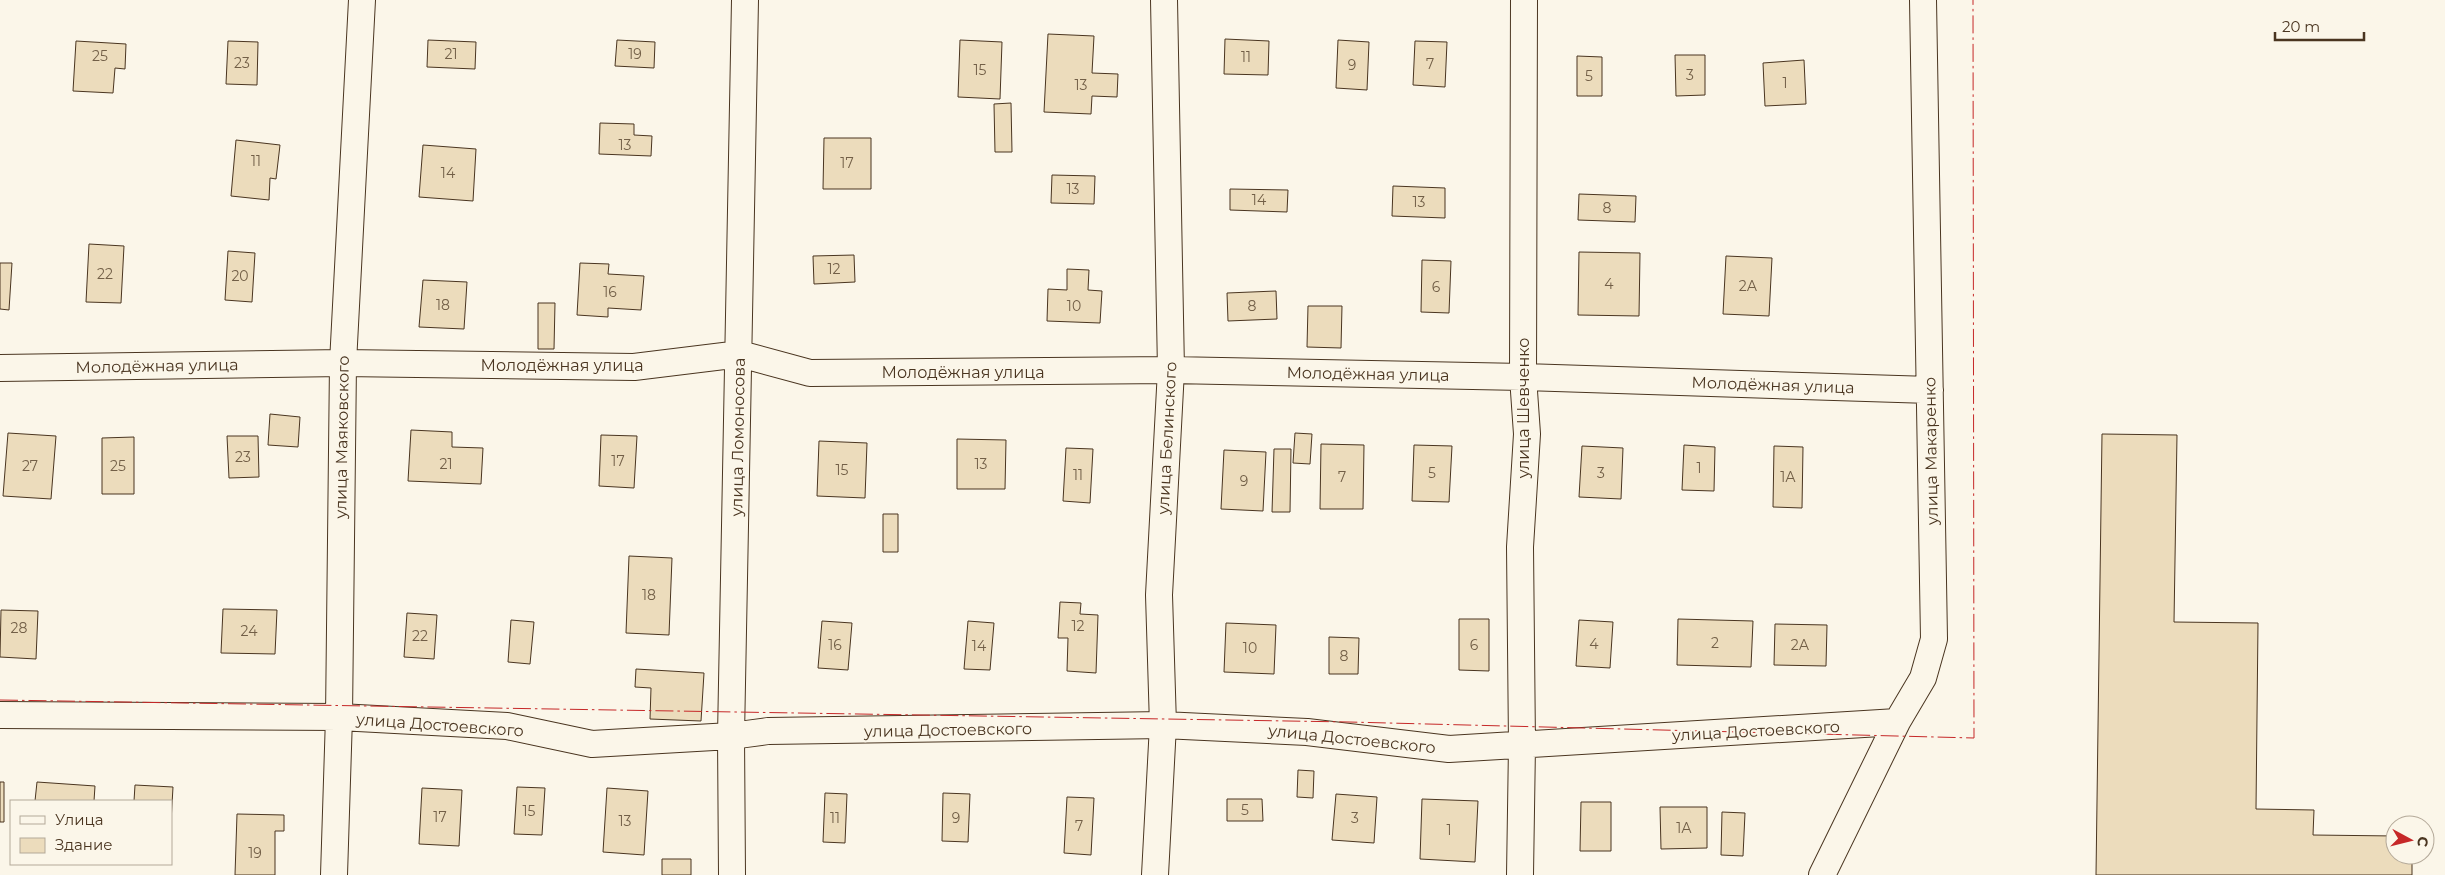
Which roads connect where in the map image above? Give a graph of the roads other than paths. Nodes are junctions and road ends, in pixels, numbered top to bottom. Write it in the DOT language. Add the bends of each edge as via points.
graph roads {
  1 [pos="362,0"];
  2 [pos="745,0"];
  3 [pos="1164,0"];
  4 [pos="1524,0"];
  5 [pos="1923,0"];
  6 [pos="740,354"];
  7 [pos="343,363"];
  8 [pos="0,368"];
  9 [pos="1171,370"];
  10 [pos="1523,377"];
  11 [pos="1930,390"];
  12 [pos="0,715"];
  13 [pos="339,717"];
  14 [pos="1897,722"];
  15 [pos="1163,725"];
  16 [pos="731,736"];
  17 [pos="1522,745"];
  18 [pos="334,875"];
  19 [pos="732,875"];
  20 [pos="1155,875"];
  21 [pos="1520,875"];
  22 [pos="1822,875"];
  1 -- 7 [label="street, улица Маяковского"];
  2 -- 6 [label="street, улица Ломоносова"];
  3 -- 9 [label="street, улица Белинского"];
  4 -- 10 [label="street, улица Шевченко"];
  5 -- 11 [label="street, улица Макаренко"];
  6 -- 7 [label="street, Молодёжная улица" via="634,367"];
  6 -- 9 [label="street, Молодёжная улица" via="810,373"];
  6 -- 16 [label="street, улица Ломоносова"];
  7 -- 8 [label="street, Молодёжная улица"];
  7 -- 13 [label="street, улица Маяковского"];
  9 -- 10 [label="street, Молодёжная улица"];
  9 -- 15 [label="street, улица Белинского" via="1159,595"];
  10 -- 11 [label="street, Молодёжная улица"];
  10 -- 17 [label="street, улица Шевченко" via="1526,434 1520,547"];
  11 -- 14 [label="street, улица Макаренко" via="1934,639 1923,678"];
  12 -- 13 [label="street, улица Достоевского"];
  13 -- 16 [label="street, улица Достоевского" via="507,726 592,744"];
  13 -- 18 [label="street, улица Маяковского"];
  14 -- 17 [label="street, улица Достоевского"];
  14 -- 22 [label="street, улица Макаренко"];
  15 -- 16 [label="street, улица Достоевского" via="768,731"];
  15 -- 17 [label="street, улица Достоевского" via="1307,732 1449,750"];
  15 -- 20 [label="street, улица Белинского"];
  16 -- 19 [label="street, улица Ломоносова"];
  17 -- 21 [label="street, улица Шевченко"];
}
